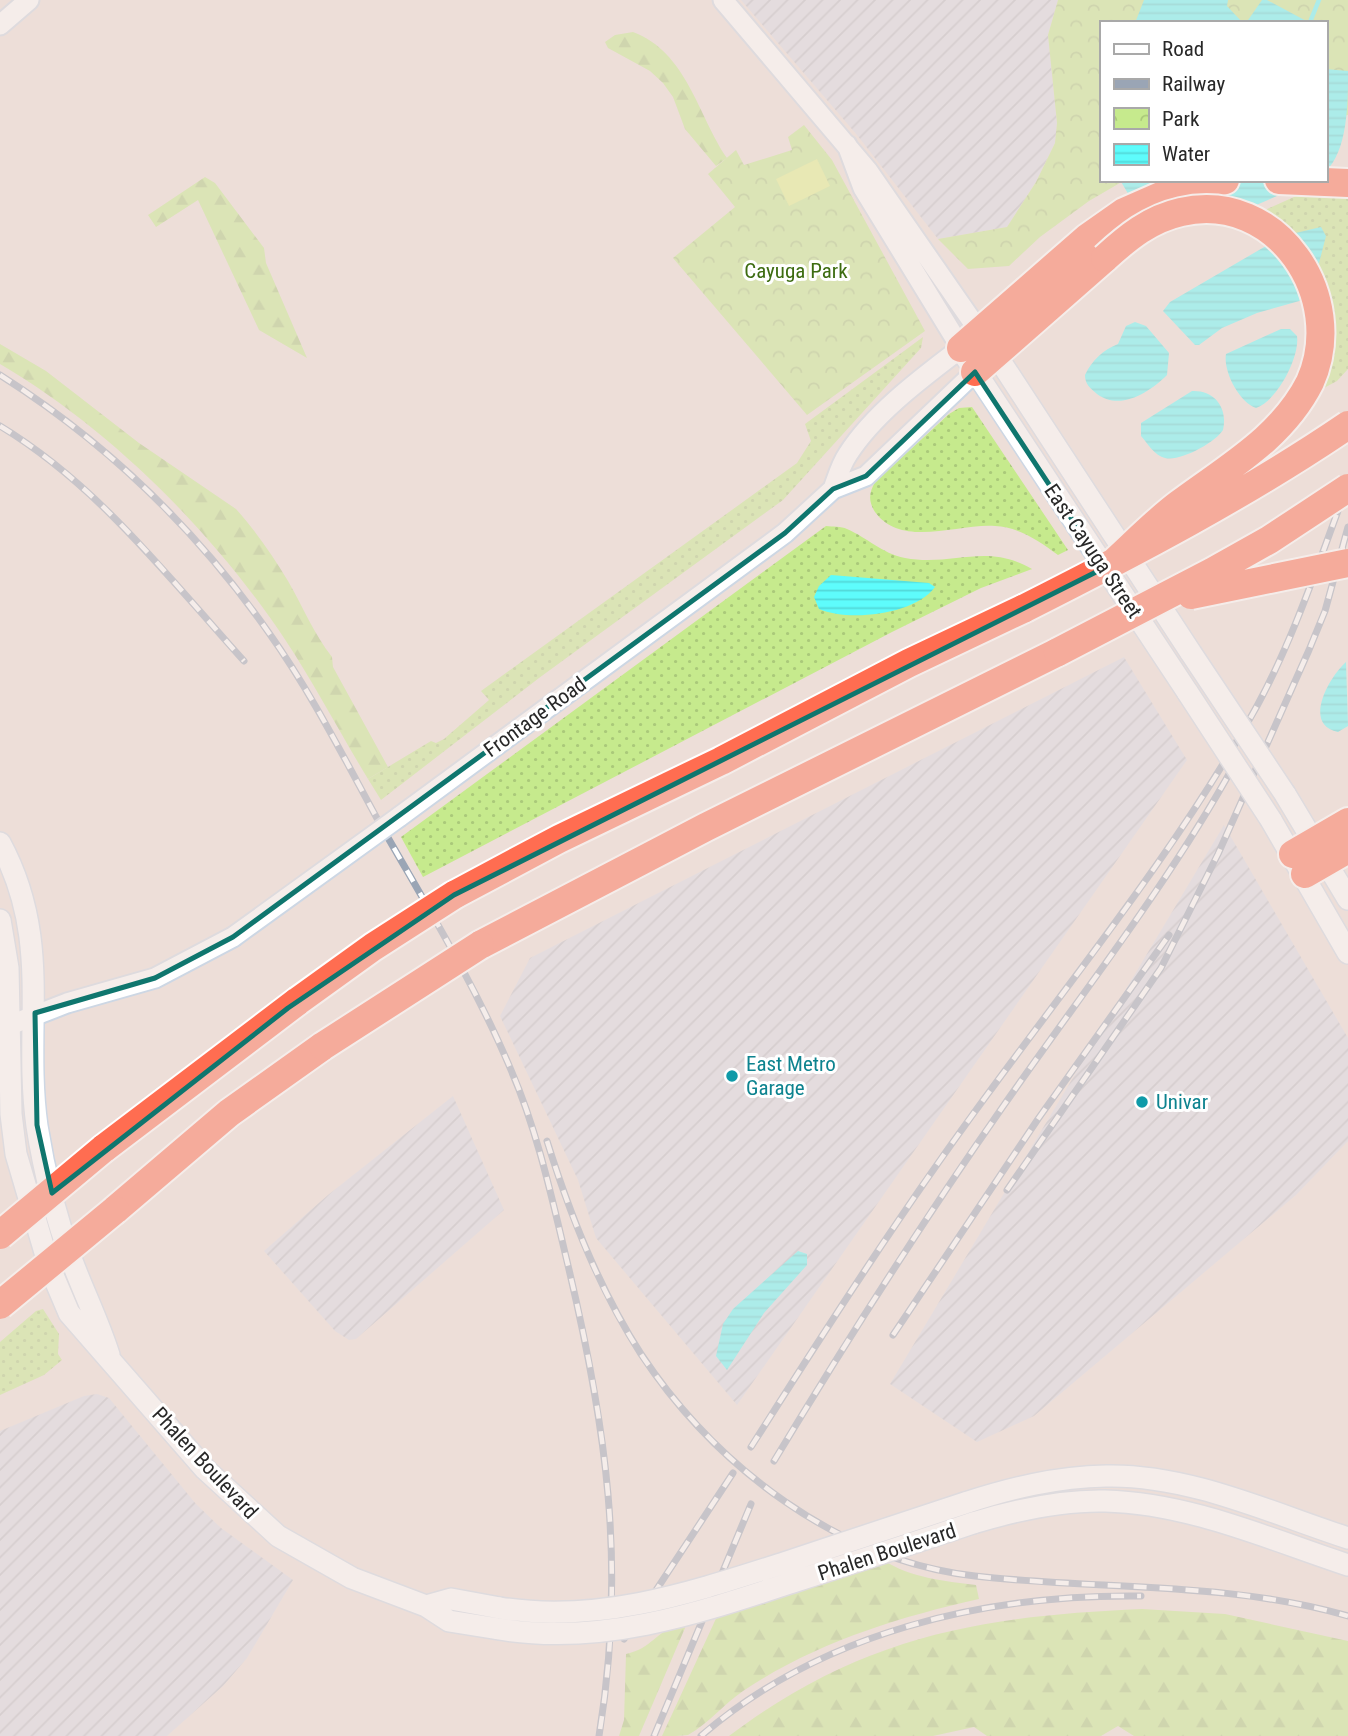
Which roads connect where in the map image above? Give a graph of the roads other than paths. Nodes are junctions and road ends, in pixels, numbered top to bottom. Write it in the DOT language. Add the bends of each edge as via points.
graph roads {
  1 [pos="723,0"];
  2 [pos="20,3"];
  3 [pos="0,25"];
  4 [pos="1216,182"];
  5 [pos="1325,182"];
  6 [pos="1348,183"];
  7 [pos="1096,248"];
  8 [pos="972,351"];
  9 [pos="996,355"];
  10 [pos="1348,425"];
  11 [pos="1348,488"];
  12 [pos="833,489"];
  13 [pos="1348,563"];
  14 [pos="1112,564"];
  15 [pos="1147,606"];
  16 [pos="1348,822"];
  17 [pos="0,843"];
  18 [pos="1318,856"];
  19 [pos="1348,899"];
  20 [pos="0,920"];
  21 [pos="1348,953"];
  22 [pos="35,1013"];
  23 [pos="5,1027"];
  24 [pos="50,1195"];
  25 [pos="0,1216"];
  26 [pos="0,1235"];
  27 [pos="0,1305"];
  28 [pos="110,1357"];
  29 [pos="1348,1538"];
  30 [pos="1348,1565"];
  31 [pos="500,1618"];
  1 -- 8 [label="street, East Cayuga Street" via="847,145"];
  2 -- 3 [label="street"];
  4 -- 7 [label="highway" via="1139,204"];
  5 -- 6 [label="highway"];
  7 -- 8 [label="highway"];
  7 -- 9 [label="highway"];
  7 -- 14 [label="highway, bridge" via="1172,214 1208,210 1244,215 1289,244 1308,270 1323,324 1310,382 1278,427"];
  8 -- 9 [label="highway"];
  8 -- 12 [label="street, Frontage Road" via="866,476"];
  8 -- 12 [label="street, Frontage Road" via="923,376 881,417 848,454"];
  8 -- 18 [label="main road, East Cayuga Street, bridge" via="1271,820"];
  9 -- 18 [label="main road, East Cayuga Street, bridge" via="1285,794"];
  10 -- 14 [label="highway, bridge" via="1243,493"];
  11 -- 15 [label="highway, bridge" via="1269,540"];
  12 -- 22 [label="street, Frontage Road, bridge" via="785,533 233,937 155,978"];
  13 -- 15 [label="highway, bridge"];
  14 -- 24 [label="highway, bridge" via="454,895 298,1001 103,1149"];
  15 -- 27 [label="highway, bridge" via="480,945 323,1045 229,1113"];
  16 -- 18 [label="highway"];
  17 -- 22 [label="main road" via="29,926"];
  18 -- 19 [label="main road, East Cayuga Street"];
  18 -- 21 [label="main road, East Cayuga Street" via="1325,910"];
  20 -- 23 [label="main road, Phalen Boulevard" via="8,968"];
  22 -- 23 [label="street, Frontage Road"];
  22 -- 28 [label="main road" via="35,1104 42,1151 63,1236"];
  23 -- 28 [label="main road, Phalen Boulevard" via="14,1138 45,1253 69,1313"];
  24 -- 25 [label="highway, bridge"];
  24 -- 26 [label="highway, bridge"];
  28 -- 31 [label="main road, Phalen Boulevard" via="205,1469 259,1521 330,1567 426,1606 449,1621"];
  29 -- 31 [label="main road, Phalen Boulevard, bridge" via="1171,1483 1108,1476 1058,1479 964,1503 716,1585 643,1604"];
  30 -- 31 [label="main road, Phalen Boulevard, bridge" via="1191,1513 1141,1503 1066,1503 974,1523 658,1623 528,1634"];
}
